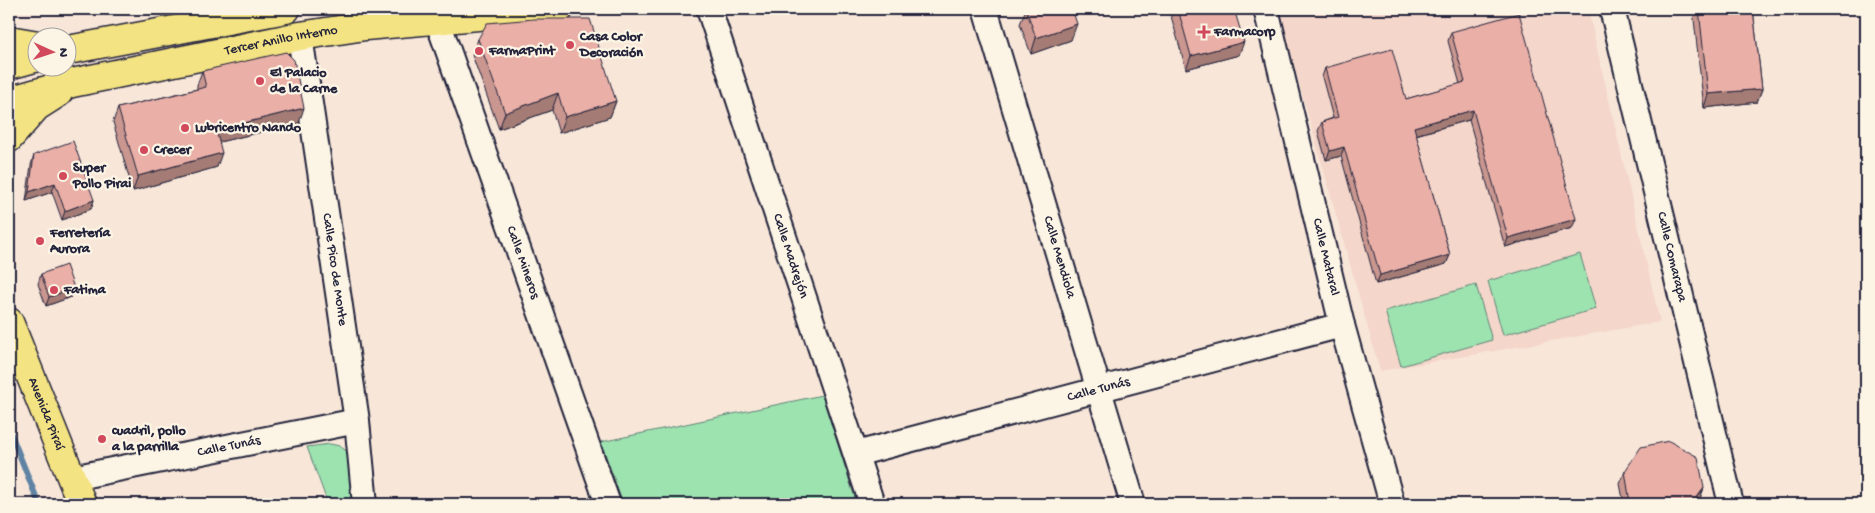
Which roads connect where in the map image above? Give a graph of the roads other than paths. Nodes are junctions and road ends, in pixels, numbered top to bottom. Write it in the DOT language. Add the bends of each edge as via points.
graph roads {
  1 [pos="286,9"];
  2 [pos="559,9"];
  3 [pos="709,9"];
  4 [pos="985,9"];
  5 [pos="1266,9"];
  6 [pos="1612,9"];
  7 [pos="430,14"];
  8 [pos="300,36"];
  9 [pos="9,40"];
  10 [pos="28,43"];
  11 [pos="78,48"];
  12 [pos="28,60"];
  13 [pos="9,65"];
  14 [pos="72,83"];
  15 [pos="9,101"];
  16 [pos="9,138"];
  17 [pos="9,322"];
  18 [pos="1342,325"];
  19 [pos="1099,389"];
  20 [pos="357,421"];
  21 [pos="856,454"];
  22 [pos="72,478"];
  23 [pos="868,503"];
  24 [pos="82,504"];
  25 [pos="365,504"];
  26 [pos="608,504"];
  27 [pos="1133,504"];
  28 [pos="1392,504"];
  29 [pos="1731,504"];
  1 -- 11 [label="main road"];
  2 -- 7 [label="main road, Tercer Anillo Interno"];
  3 -- 21 [label="street, Calle Madrejón"];
  4 -- 19 [label="street, Calle Mendiola"];
  5 -- 18 [label="street, Calle Mataral"];
  6 -- 29 [label="street, Calle Comarapa"];
  7 -- 8 [label="main road, Tercer Anillo Interno"];
  7 -- 26 [label="street, Calle Mineros"];
  8 -- 14 [label="main road, Tercer Anillo Interno"];
  8 -- 20 [label="street, Calle Pico de Monte"];
  9 -- 10 [label="main road"];
  12 -- 13 [label="main road"];
  14 -- 15 [label="main road, Tercer Anillo Interno"];
  14 -- 16 [label="main road" via="36,107"];
  17 -- 22 [label="main road, Avenida Piraí"];
  18 -- 19 [label="street, Calle Tunás"];
  18 -- 28 [label="street, Calle Mataral"];
  19 -- 21 [label="street, Calle Tunás"];
  19 -- 27 [label="street, Calle Mendiola"];
  20 -- 22 [label="street, Calle Tunás"];
  20 -- 25 [label="street, Calle Pico de Monte"];
  21 -- 23 [label="street, Calle Madrejón"];
  22 -- 24 [label="main road, Avenida Piraí"];
}
